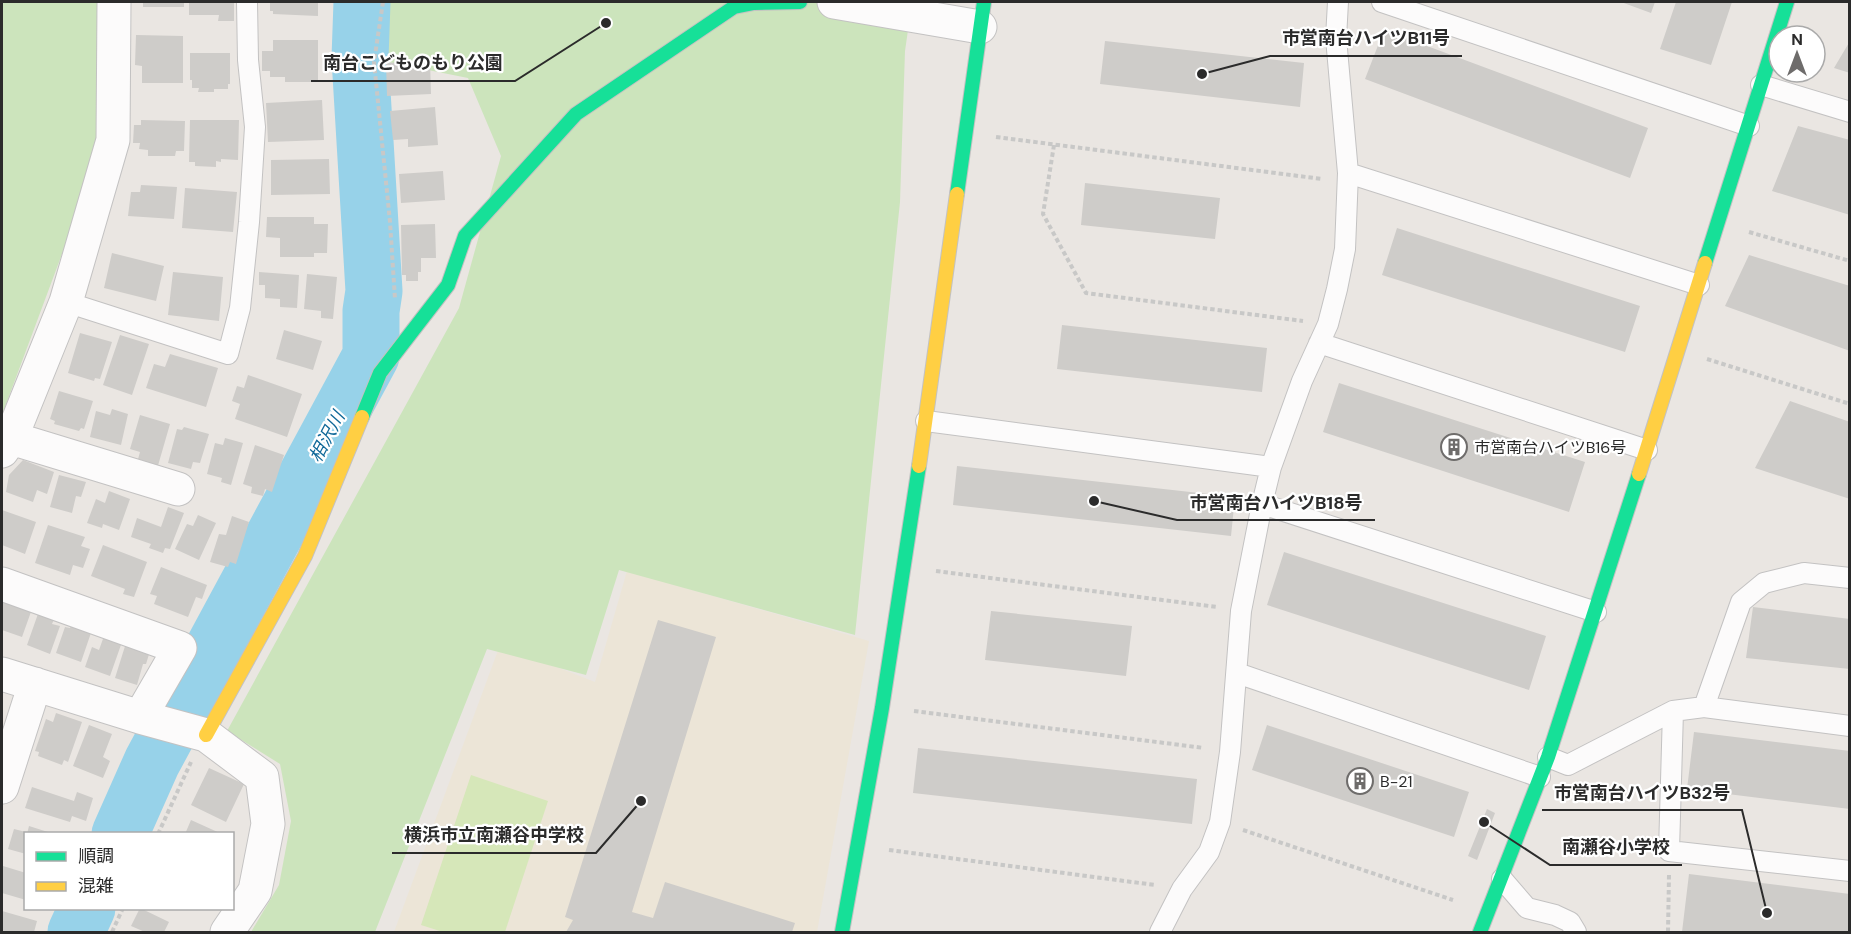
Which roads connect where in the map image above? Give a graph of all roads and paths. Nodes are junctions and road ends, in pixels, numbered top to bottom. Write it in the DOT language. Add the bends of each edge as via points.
graph roads {
  1 [pos="114,2"];
  2 [pos="247,2"];
  3 [pos="383,2"];
  4 [pos="800,2"];
  5 [pos="834,2"];
  6 [pos="1338,2"];
  7 [pos="1382,2"];
  8 [pos="1787,2"];
  9 [pos="982,14"];
  10 [pos="1761,86"];
  11 [pos="1850,112"];
  12 [pos="1749,126"];
  13 [pos="986,136"];
  14 [pos="1054,145"];
  15 [pos="1348,173"];
  16 [pos="1740,229"];
  17 [pos="1850,261"];
  18 [pos="1699,285"];
  19 [pos="66,302"];
  20 [pos="395,304"];
  21 [pos="1328,324"];
  22 [pos="1319,343"];
  23 [pos="1702,357"];
  24 [pos="1850,404"];
  25 [pos="926,422"];
  26 [pos="6,444"];
  27 [pos="1647,450"];
  28 [pos="1271,467"];
  29 [pos="178,489"];
  30 [pos="1262,504"];
  31 [pos="926,570"];
  32 [pos="1850,578"];
  33 [pos="2,584"];
  34 [pos="1241,610"];
  35 [pos="1596,612"];
  36 [pos="1237,673"];
  37 [pos="2,674"];
  38 [pos="35,684"];
  39 [pos="1704,707"];
  40 [pos="912,711"];
  41 [pos="1673,711"];
  42 [pos="146,719"];
  43 [pos="1850,726"];
  44 [pos="196,733"];
  45 [pos="1230,752"];
  46 [pos="1548,757"];
  47 [pos="1540,777"];
  48 [pos="2,787"];
  49 [pos="1220,822"];
  50 [pos="159,832"];
  51 [pos="879,849"];
  52 [pos="1669,851"];
  53 [pos="1850,871"];
  54 [pos="1502,879"];
  55 [pos="1182,889"];
  56 [pos="1453,900"];
  57 [pos="123,910"];
  58 [pos="112,933"];
  59 [pos="227,933"];
  60 [pos="842,933"];
  61 [pos="1160,933"];
  62 [pos="1480,933"];
  63 [pos="1576,933"];
  64 [pos="1668,933"];
  1 -- 19 [label="street" via="113,140"];
  2 -- 19 [label="lane" via="255,127 240,308 228,354"];
  3 -- 20 [label="path" via="374,62"];
  4 -- 44 [label="street" via="734,7 576,114 465,236 448,285 380,372 305,556"];
  5 -- 9 [label="street"];
  6 -- 15 [label="lane" via="1336,38"];
  7 -- 12 [label="lane"];
  8 -- 10 [label="street"];
  9 -- 25 [label="street"];
  10 -- 11 [label="lane"];
  10 -- 12 [label="street"];
  12 -- 18 [label="street"];
  13 -- 14 [label="path"];
  14 -- 15 [label="path" via="1329,180"];
  14 -- 21 [label="path" via="1043,214 1086,293"];
  15 -- 18 [label="lane"];
  15 -- 21 [label="lane" via="1345,249"];
  16 -- 17 [label="path"];
  18 -- 27 [label="street"];
  19 -- 26 [label="street"];
  21 -- 22 [label="lane"];
  22 -- 27 [label="lane"];
  22 -- 28 [label="lane"];
  23 -- 24 [label="path"];
  25 -- 28 [label="lane"];
  25 -- 60 [label="street"];
  26 -- 29 [label="street"];
  27 -- 35 [label="street"];
  28 -- 30 [label="lane"];
  30 -- 34 [label="lane"];
  30 -- 35 [label="lane"];
  31 -- 34 [label="path"];
  32 -- 39 [label="lane" via="1804,573 1764,583 1741,602"];
  33 -- 42 [label="street" via="180,648"];
  34 -- 36 [label="lane"];
  35 -- 46 [label="street"];
  36 -- 45 [label="lane"];
  36 -- 47 [label="lane"];
  37 -- 38 [label="street"];
  38 -- 42 [label="street"];
  38 -- 48 [label="street"];
  39 -- 41 [label="lane"];
  39 -- 43 [label="lane"];
  40 -- 45 [label="path"];
  41 -- 46 [label="lane" via="1568,765"];
  41 -- 52 [label="lane"];
  42 -- 44 [label="street"];
  44 -- 50 [label="path"];
  44 -- 59 [label="street" via="261,777 268,824 255,891"];
  45 -- 49 [label="lane"];
  46 -- 47 [label="street"];
  47 -- 54 [label="street"];
  49 -- 55 [label="lane" via="1209,852"];
  49 -- 56 [label="path"];
  51 -- 55 [label="path"];
  52 -- 53 [label="lane"];
  52 -- 64 [label="path"];
  54 -- 62 [label="street"];
  54 -- 63 [label="lane" via="1527,908 1570,922"];
  55 -- 61 [label="lane"];
  57 -- 58 [label="path"];
}
